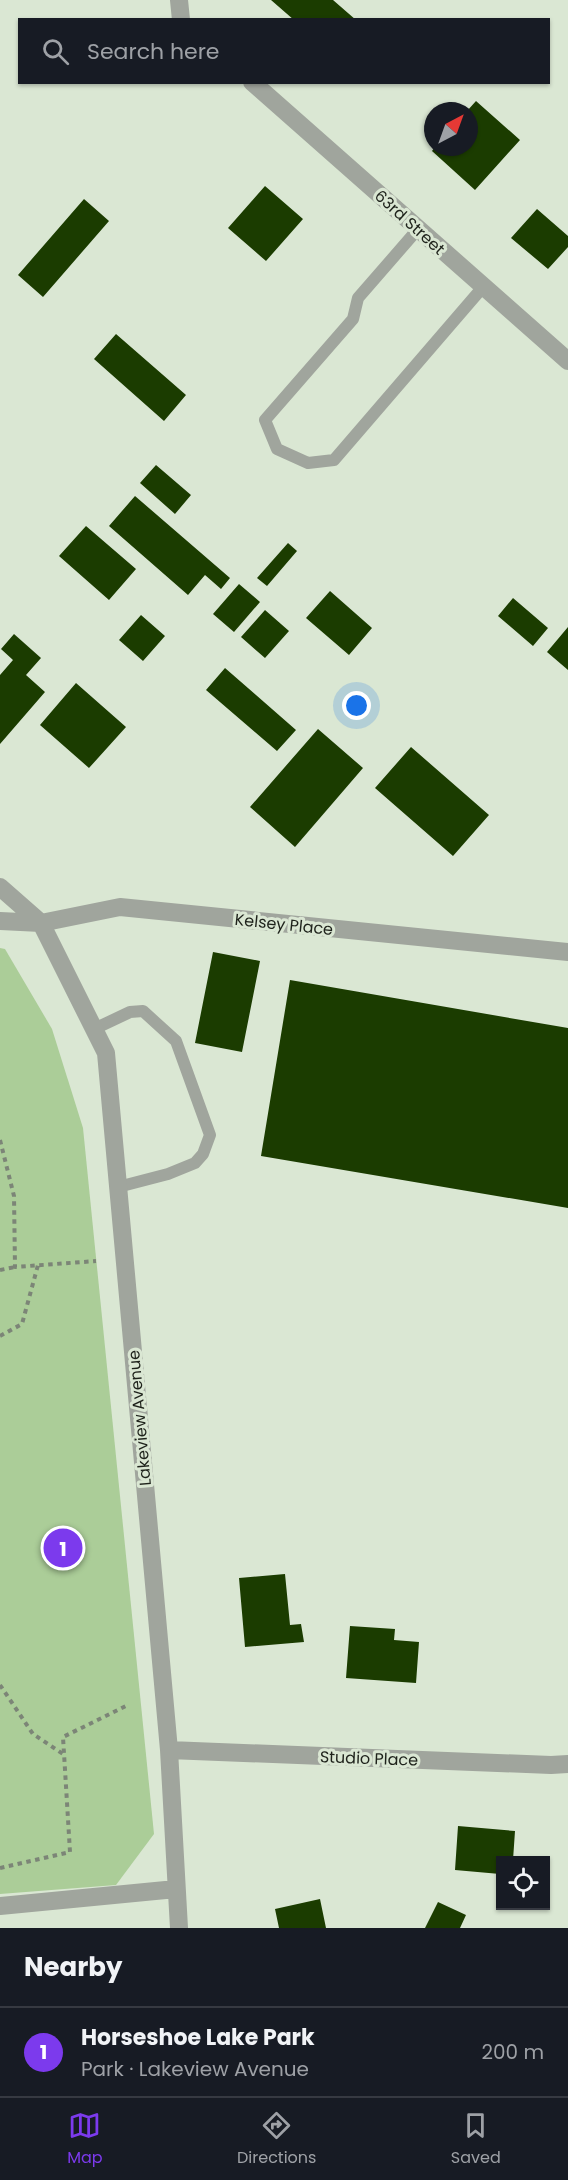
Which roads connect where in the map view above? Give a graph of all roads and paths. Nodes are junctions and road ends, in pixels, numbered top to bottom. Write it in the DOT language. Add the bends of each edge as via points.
graph roads {
  1 [pos="179,0"];
  2 [pos="181,18"];
  3 [pos="254,84"];
  4 [pos="418,229"];
  5 [pos="483,287"];
  6 [pos="568,361"];
  7 [pos="0,887"];
  8 [pos="0,921"];
  9 [pos="41,922"];
  10 [pos="568,952"];
  11 [pos="94,1029"];
  12 [pos="0,1140"];
  13 [pos="118,1187"];
  14 [pos="96,1261"];
  15 [pos="38,1265"];
  16 [pos="15,1267"];
  17 [pos="0,1270"];
  18 [pos="0,1336"];
  19 [pos="0,1686"];
  20 [pos="128,1705"];
  21 [pos="170,1750"];
  22 [pos="63,1754"];
  23 [pos="568,1764"];
  24 [pos="0,1868"];
  25 [pos="176,1889"];
  26 [pos="0,1906"];
  27 [pos="179,1928"];
  1 -- 2 [label="street"];
  3 -- 4 [label="street, 63rd Street"];
  4 -- 5 [label="street, 63rd Street"];
  4 -- 5 [label="lane" via="358,298 353,319 266,420 277,449 308,463 334,460"];
  5 -- 6 [label="street, 63rd Street"];
  7 -- 9 [label="street"];
  8 -- 9 [label="street, Kelsey Place"];
  9 -- 10 [label="street, Kelsey Place" via="120,907"];
  9 -- 11 [label="street, Lakeview Avenue"];
  11 -- 13 [label="street, Lakeview Avenue" via="106,1053"];
  11 -- 13 [label="lane" via="130,1012 143,1011 161,1027 176,1041 210,1135 195,1163"];
  12 -- 16 [label="path" via="14,1196"];
  13 -- 21 [label="street, Lakeview Avenue"];
  14 -- 15 [label="path"];
  15 -- 16 [label="path"];
  15 -- 18 [label="path" via="22,1324"];
  16 -- 17 [label="path"];
  19 -- 22 [label="path" via="33,1734"];
  20 -- 22 [label="path" via="63,1737"];
  21 -- 23 [label="street, Studio Place"];
  21 -- 25 [label="street, Lakeview Avenue"];
  22 -- 24 [label="path" via="70,1852"];
  25 -- 26 [label="street"];
  25 -- 27 [label="street, Lakeview Avenue"];
}
